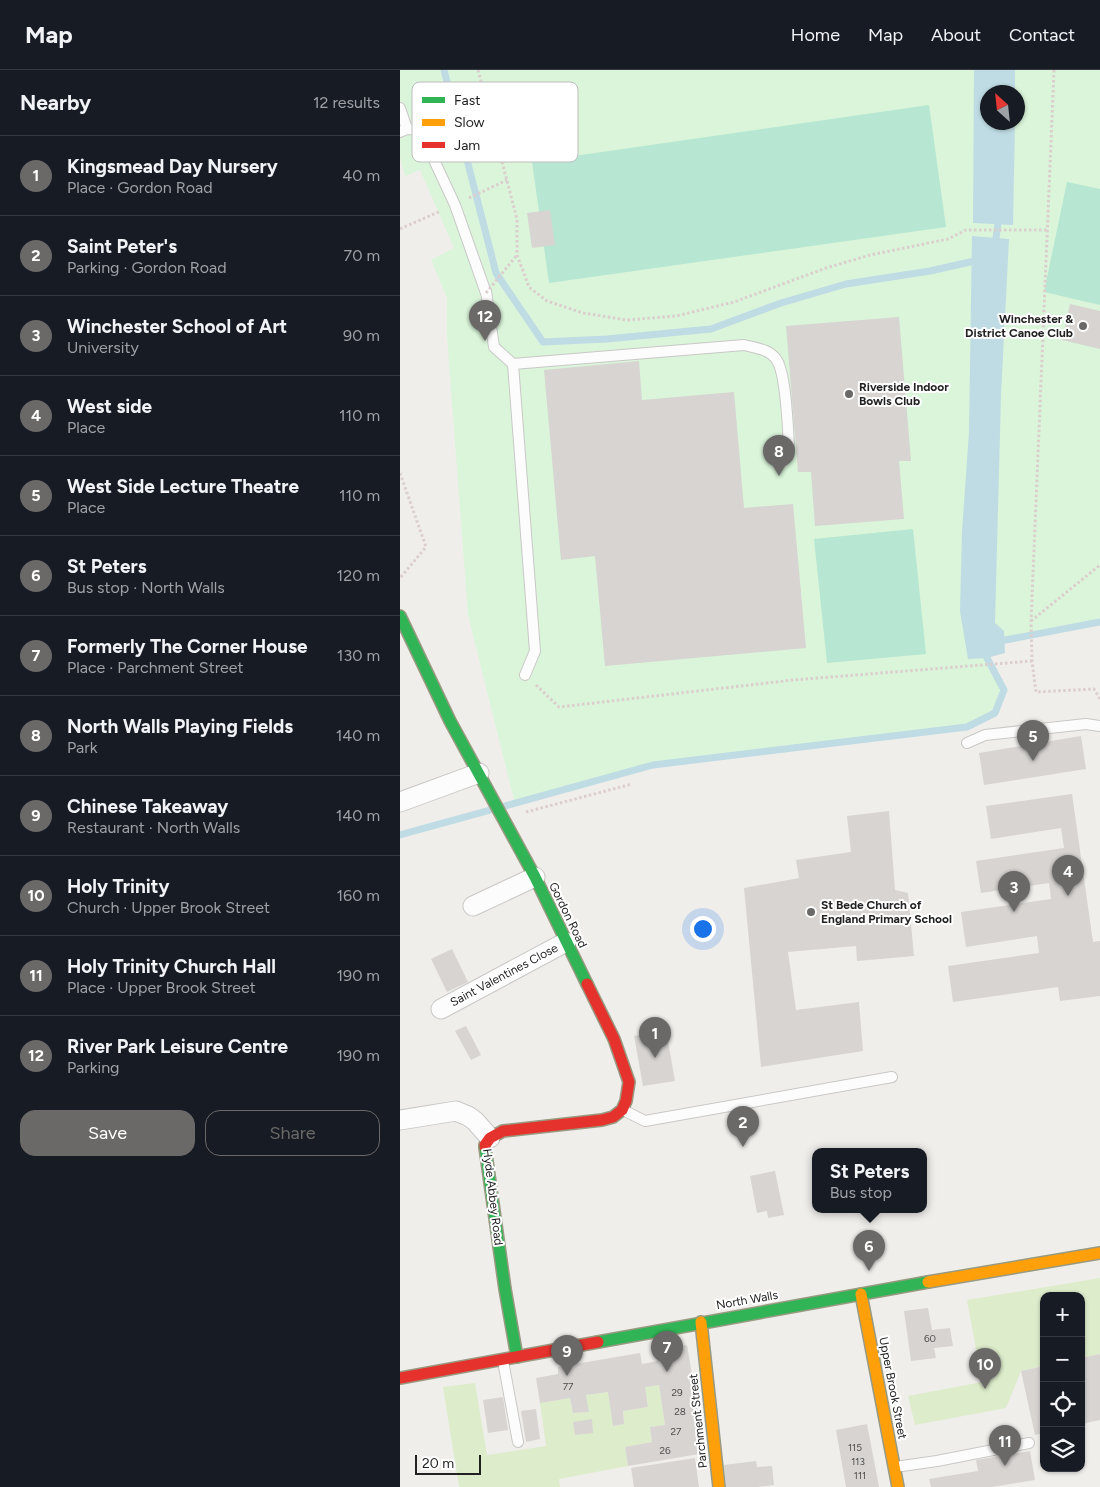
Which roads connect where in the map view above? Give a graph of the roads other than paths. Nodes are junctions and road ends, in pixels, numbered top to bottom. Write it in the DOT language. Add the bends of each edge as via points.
graph roads {
  1 [pos="400,108"];
  2 [pos="403,131"];
  3 [pos="435,162"];
  4 [pos="513,364"];
  5 [pos="789,447"];
  6 [pos="400,616"];
  7 [pos="525,675"];
  8 [pos="1100,726"];
  9 [pos="967,743"];
  10 [pos="482,780"];
  11 [pos="400,802"];
  12 [pos="535,877"];
  13 [pos="473,906"];
  14 [pos="566,942"];
  15 [pos="441,1009"];
  16 [pos="892,1077"];
  17 [pos="622,1110"];
  18 [pos="400,1120"];
  19 [pos="490,1138"];
  20 [pos="1100,1254"];
  21 [pos="861,1294"];
  22 [pos="701,1322"];
  23 [pos="517,1357"];
  24 [pos="503,1360"];
  25 [pos="400,1378"];
  26 [pos="518,1442"];
  27 [pos="1029,1443"];
  28 [pos="894,1468"];
  29 [pos="720,1487"];
  30 [pos="898,1487"];
  1 -- 2 [label="lane"];
  3 -- 4 [label="lane" via="455,205 486,291 494,347"];
  4 -- 5 [label="lane" via="744,345 763,349 776,358 783,374"];
  4 -- 7 [label="lane" via="535,651"];
  6 -- 10 [label="street, Gordon Road"];
  8 -- 9 [label="lane" via="1086,724 984,735"];
  10 -- 11 [label="street"];
  10 -- 12 [label="street, Gordon Road"];
  12 -- 13 [label="street"];
  12 -- 14 [label="street, Gordon Road"];
  14 -- 15 [label="street, Saint Valentines Close"];
  14 -- 17 [label="street, Gordon Road" via="614,1039 629,1082"];
  16 -- 17 [label="lane" via="645,1120"];
  17 -- 19 [label="street" via="602,1120 503,1131"];
  18 -- 19 [label="street, Hyde Abbey Road" via="456,1112 475,1121"];
  19 -- 23 [label="street, Hyde Abbey Road" via="485,1145 485,1153"];
  20 -- 21 [label="street, North Walls"];
  21 -- 22 [label="street, North Walls"];
  21 -- 28 [label="street, Upper Brook Street"];
  22 -- 23 [label="street, North Walls"];
  22 -- 29 [label="street, Parchment Street"];
  23 -- 24 [label="street, North Walls"];
  24 -- 25 [label="street, North Walls"];
  24 -- 26 [label="lane"];
  27 -- 28 [label="lane"];
  28 -- 30 [label="street, Upper Brook Street"];
}
